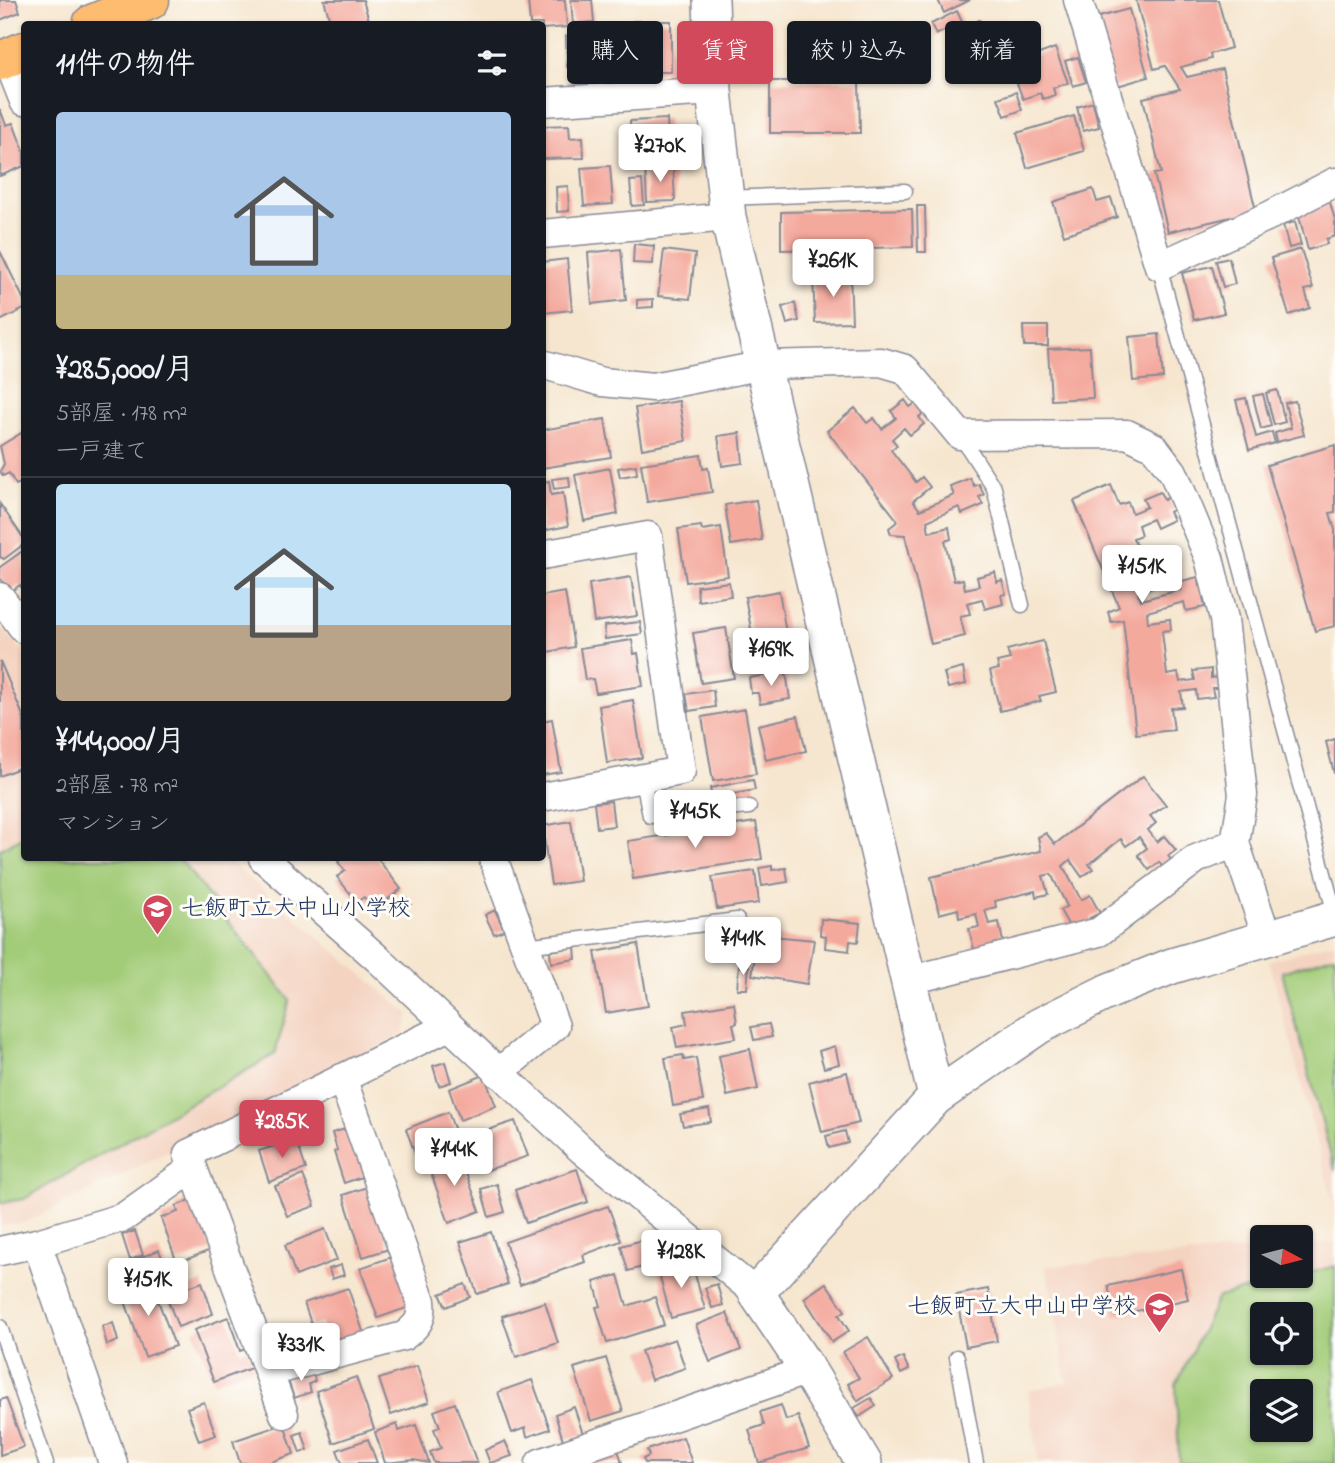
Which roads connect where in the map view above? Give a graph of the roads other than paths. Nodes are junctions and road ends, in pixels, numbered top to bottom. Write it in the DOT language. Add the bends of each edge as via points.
graph roads {
  1 [pos="150,0"];
  2 [pos="711,0"];
  3 [pos="1078,0"];
  4 [pos="99,21"];
  5 [pos="10,57"];
  6 [pos="714,91"];
  7 [pos="21,92"];
  8 [pos="546,102"];
  9 [pos="1335,182"];
  10 [pos="905,191"];
  11 [pos="727,208"];
  12 [pos="546,233"];
  13 [pos="1159,266"];
  14 [pos="546,365"];
  15 [pos="764,365"];
  16 [pos="960,435"];
  17 [pos="546,554"];
  18 [pos="0,597"];
  19 [pos="1022,605"];
  20 [pos="21,625"];
  21 [pos="643,779"];
  22 [pos="546,796"];
  23 [pos="749,807"];
  24 [pos="1235,843"];
  25 [pos="266,861"];
  26 [pos="494,861"];
  27 [pos="1335,916"];
  28 [pos="737,920"];
  29 [pos="1267,937"];
  30 [pos="525,946"];
  31 [pos="907,981"];
  32 [pos="449,1026"];
  33 [pos="498,1073"];
  34 [pos="342,1078"];
  35 [pos="936,1097"];
  36 [pos="193,1168"];
  37 [pos="37,1243"];
  38 [pos="0,1251"];
  39 [pos="756,1293"];
  40 [pos="0,1327"];
  41 [pos="957,1357"];
  42 [pos="808,1370"];
  43 [pos="270,1372"];
  44 [pos="284,1413"];
  45 [pos="46,1463"];
  46 [pos="113,1463"];
  47 [pos="540,1463"];
  48 [pos="864,1463"];
  49 [pos="976,1463"];
  1 -- 4 [label="highway"];
  2 -- 6 [label="street"];
  3 -- 13 [label="street"];
  5 -- 7 [label="street"];
  6 -- 8 [label="street"];
  6 -- 11 [label="street"];
  9 -- 13 [label="street"];
  10 -- 11 [label="lane"];
  11 -- 12 [label="street"];
  11 -- 15 [label="street"];
  13 -- 27 [label="lane"];
  14 -- 15 [label="street" via="602,382 653,387"];
  15 -- 16 [label="street" via="881,362 905,369"];
  15 -- 31 [label="street"];
  16 -- 19 [label="lane" via="994,488"];
  16 -- 24 [label="street" via="1127,434 1154,447 1173,472 1209,558 1224,619 1243,795"];
  17 -- 21 [label="street" via="648,536 681,771"];
  18 -- 20 [label="street"];
  21 -- 22 [label="street"];
  21 -- 23 [label="lane" via="650,816"];
  24 -- 29 [label="street"];
  24 -- 31 [label="street" via="1196,859 1100,932"];
  25 -- 32 [label="street"];
  26 -- 30 [label="street"];
  27 -- 29 [label="street"];
  28 -- 30 [label="lane"];
  29 -- 35 [label="street" via="1172,965 1109,991 1039,1026"];
  30 -- 33 [label="street" via="555,1026"];
  31 -- 35 [label="street"];
  32 -- 33 [label="street"];
  32 -- 34 [label="street"];
  33 -- 39 [label="street" via="582,1150"];
  34 -- 36 [label="street" via="188,1154"];
  34 -- 43 [label="street" via="422,1311 418,1325 404,1336"];
  35 -- 39 [label="street"];
  36 -- 37 [label="street" via="124,1217"];
  36 -- 43 [label="street"];
  37 -- 38 [label="street"];
  37 -- 46 [label="street"];
  39 -- 42 [label="street"];
  40 -- 45 [label="lane"];
  41 -- 49 [label="lane"];
  42 -- 47 [label="street"];
  42 -- 48 [label="street"];
  43 -- 44 [label="street"];
}
